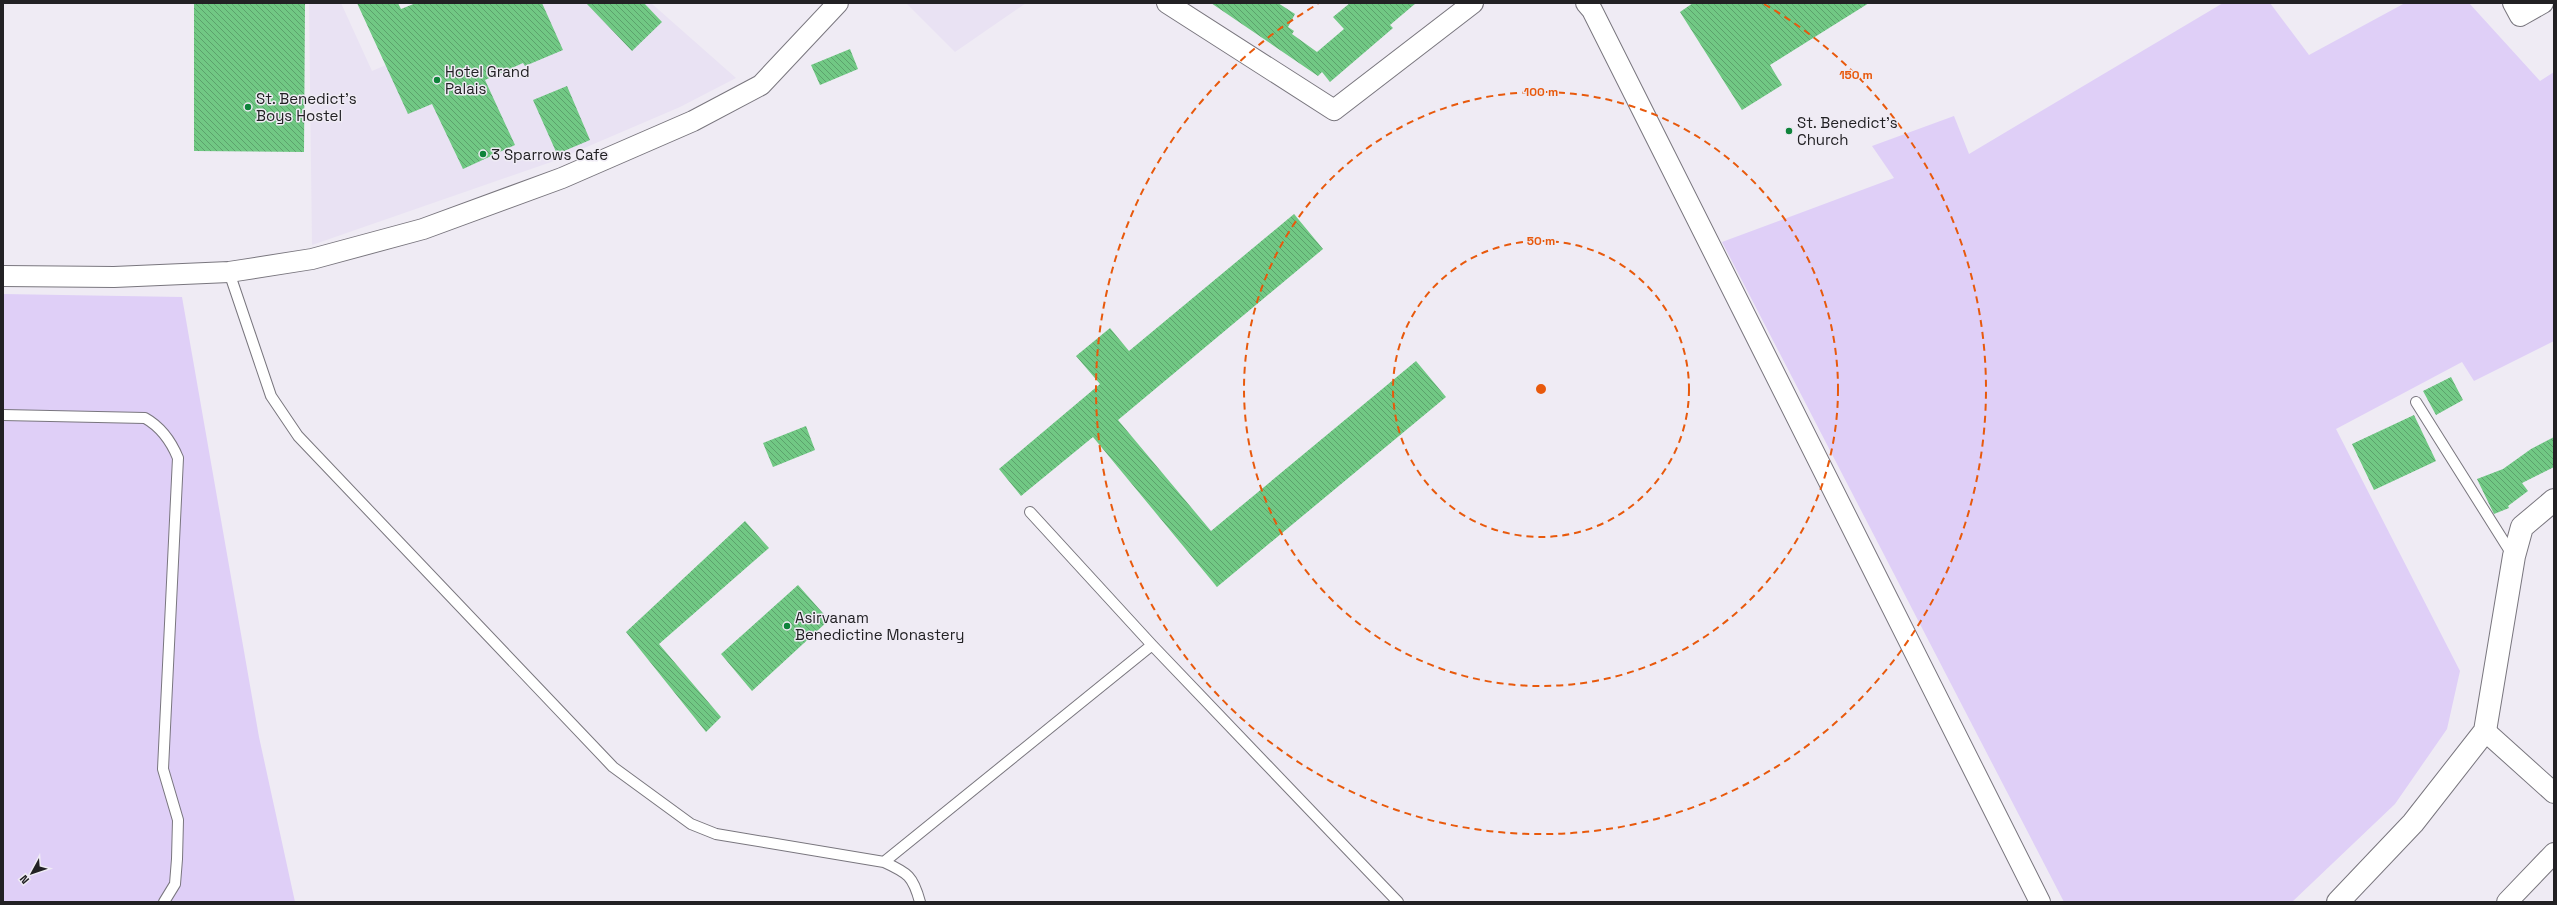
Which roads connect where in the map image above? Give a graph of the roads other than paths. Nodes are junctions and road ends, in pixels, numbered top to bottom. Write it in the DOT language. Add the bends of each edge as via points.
graph roads {
  1 [pos="838,3"];
  2 [pos="1167,3"];
  3 [pos="1472,3"];
  4 [pos="1586,3"];
  5 [pos="2513,3"];
  6 [pos="2543,3"];
  7 [pos="229,272"];
  8 [pos="3,276"];
  9 [pos="2416,402"];
  10 [pos="3,415"];
  11 [pos="2554,500"];
  12 [pos="1030,512"];
  13 [pos="2514,556"];
  14 [pos="1152,645"];
  15 [pos="2485,731"];
  16 [pos="2554,793"];
  17 [pos="2554,853"];
  18 [pos="884,862"];
  19 [pos="164,902"];
  20 [pos="920,902"];
  21 [pos="1398,902"];
  22 [pos="2040,902"];
  23 [pos="2338,902"];
  24 [pos="2507,902"];
  1 -- 7 [label="street" via="761,85 693,121 562,178 423,229 312,259"];
  2 -- 3 [label="street" via="1334,110"];
  4 -- 22 [label="street" via="1592,10"];
  5 -- 6 [label="street" via="2520,16"];
  7 -- 8 [label="street" via="114,277"];
  7 -- 18 [label="lane" via="271,396 298,436 613,767 691,824 704,830"];
  9 -- 13 [label="lane"];
  10 -- 19 [label="lane" via="145,418 156,424 173,446 178,458 163,769 178,820 177,859 175,884"];
  11 -- 13 [label="street" via="2522,527"];
  12 -- 14 [label="lane"];
  13 -- 15 [label="street"];
  14 -- 18 [label="lane"];
  14 -- 21 [label="lane"];
  15 -- 16 [label="street"];
  15 -- 23 [label="street" via="2413,823"];
  17 -- 24 [label="street"];
  18 -- 20 [label="lane" via="902,870 915,883"];
}
